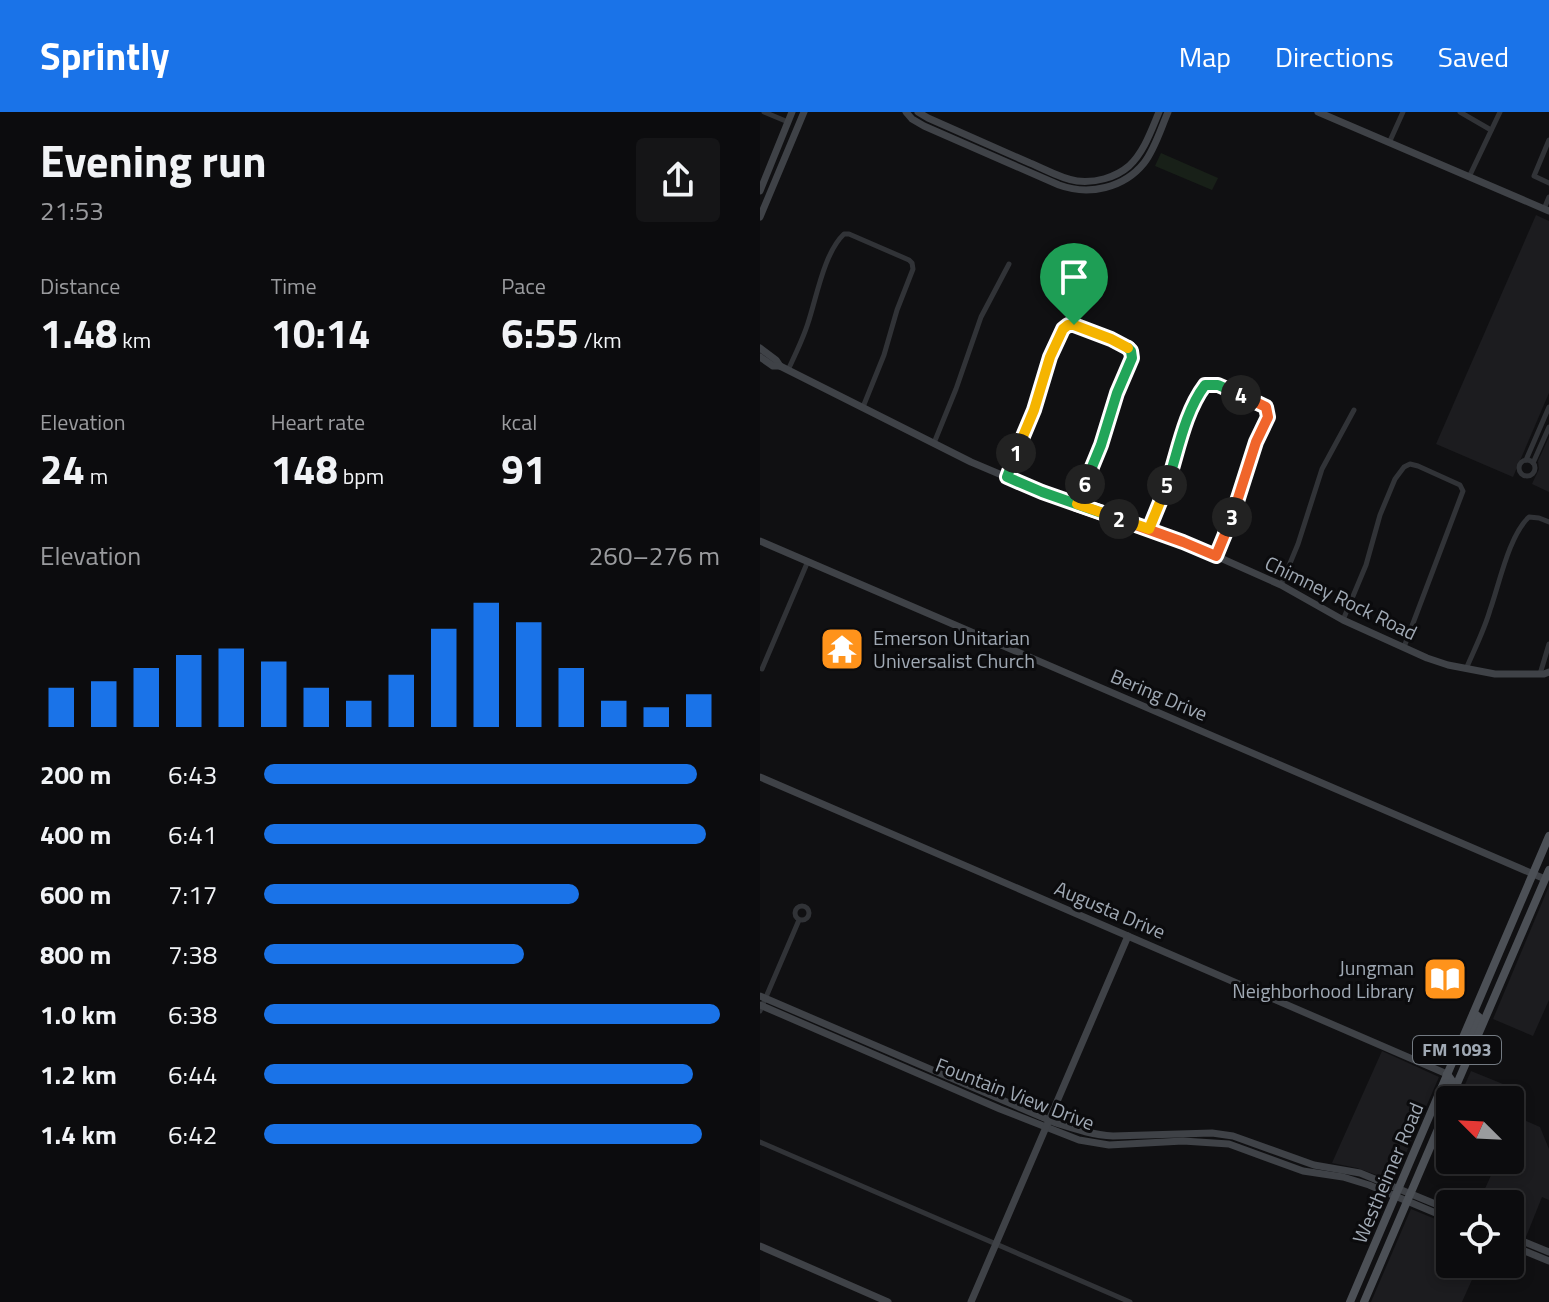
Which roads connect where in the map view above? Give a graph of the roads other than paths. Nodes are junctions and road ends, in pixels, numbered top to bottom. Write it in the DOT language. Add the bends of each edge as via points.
graph roads {
  1 [pos="764,112"];
  2 [pos="792,112"];
  3 [pos="804,112"];
  4 [pos="906,112"];
  5 [pos="918,112"];
  6 [pos="1159,112"];
  7 [pos="1168,112"];
  8 [pos="1318,112"];
  9 [pos="1403,112"];
  10 [pos="1460,112"];
  11 [pos="1500,112"];
  12 [pos="788,122"];
  13 [pos="1491,130"];
  14 [pos="1154,134"];
  15 [pos="1549,140"];
  16 [pos="1389,143"];
  17 [pos="982,146"];
  18 [pos="774,157"];
  19 [pos="784,161"];
  20 [pos="1469,177"];
  21 [pos="1549,183"];
  22 [pos="760,191"];
  23 [pos="1549,197"];
  24 [pos="1546,210"];
  25 [pos="760,217"];
  26 [pos="1009,264"];
  27 [pos="760,348"];
  28 [pos="760,357"];
  29 [pos="784,369"];
  30 [pos="863,407"];
  31 [pos="1549,407"];
  32 [pos="1354,410"];
  33 [pos="1549,427"];
  34 [pos="934,443"];
  35 [pos="1526,460"];
  36 [pos="1533,463"];
  37 [pos="1007,477"];
  38 [pos="1077,504"];
  39 [pos="1549,522"];
  40 [pos="1149,529"];
  41 [pos="760,541"];
  42 [pos="1216,556"];
  43 [pos="808,561"];
  44 [pos="1281,585"];
  45 [pos="1343,620"];
  46 [pos="1549,644"];
  47 [pos="1404,647"];
  48 [pos="760,652"];
  49 [pos="768,656"];
  50 [pos="762,669"];
  51 [pos="1466,669"];
  52 [pos="1546,675"];
  53 [pos="760,777"];
  54 [pos="1549,836"];
  55 [pos="1549,870"];
  56 [pos="1533,874"];
  57 [pos="1545,879"];
  58 [pos="799,920"];
  59 [pos="1128,936"];
  60 [pos="1491,973"];
  61 [pos="761,1003"];
  62 [pos="1474,1013"];
  63 [pos="1488,1014"];
  64 [pos="1473,1047"];
  65 [pos="1447,1074"];
  66 [pos="1450,1086"];
  67 [pos="1456,1086"];
  68 [pos="1048,1124"];
  69 [pos="1436,1134"];
  70 [pos="1134,1135"];
  71 [pos="760,1142"];
  72 [pos="1241,1143"];
  73 [pos="1134,1145"];
  74 [pos="1398,1192"];
  75 [pos="1409,1197"];
  76 [pos="1436,1206"];
  77 [pos="1436,1211"];
  78 [pos="1524,1242"];
  79 [pos="995,1244"];
  80 [pos="760,1246"];
  81 [pos="1524,1251"];
  82 [pos="1549,1252"];
  83 [pos="1549,1261"];
  84 [pos="1358,1299"];
  85 [pos="888,1302"];
  86 [pos="971,1302"];
  87 [pos="1130,1302"];
  1 -- 12 [label="street"];
  2 -- 12 [label="street"];
  3 -- 19 [label="street"];
  4 -- 17 [label="street" via="924,126"];
  5 -- 17 [label="street"];
  6 -- 14 [label="street"];
  7 -- 14 [label="street"];
  8 -- 16 [label="street"];
  9 -- 16 [label="street"];
  10 -- 13 [label="street"];
  11 -- 13 [label="street"];
  12 -- 18 [label="street"];
  13 -- 20 [label="street"];
  14 -- 17 [label="street" via="1149,155 1118,183 1095,185"];
  15 -- 21 [label="street" via="1534,176"];
  16 -- 20 [label="street"];
  18 -- 19 [label="street"];
  18 -- 22 [label="street"];
  19 -- 25 [label="street"];
  20 -- 24 [label="street"];
  23 -- 24 [label="street"];
  26 -- 34 [label="street" via="981,317"];
  27 -- 29 [label="street, Chimney Rock Road"];
  28 -- 29 [label="street, Chimney Rock Road"];
  29 -- 30 [label="street, Chimney Rock Road"];
  29 -- 30 [label="street" via="844,234 909,260 913,269"];
  30 -- 34 [label="street, Chimney Rock Road"];
  31 -- 35 [label="street"];
  32 -- 44 [label="street" via="1322,469"];
  33 -- 36 [label="street"];
  34 -- 37 [label="street, Chimney Rock Road"];
  35 -- 36 [label="street"];
  35 -- 36 [label="street" via="1519,466 1524,475 1533,472"];
  37 -- 38 [label="street, Chimney Rock Road"];
  37 -- 38 [label="street" via="1063,329 1074,325 1100,335 1126,346 1132,358"];
  38 -- 40 [label="street, Chimney Rock Road"];
  39 -- 51 [label="street" via="1529,517 1524,522"];
  40 -- 42 [label="street, Chimney Rock Road"];
  40 -- 42 [label="street" via="1199,392 1210,384 1237,394 1266,407 1268,417"];
  41 -- 43 [label="street, Bering Drive"];
  42 -- 44 [label="street, Chimney Rock Road"];
  43 -- 49 [label="street"];
  43 -- 56 [label="street, Bering Drive"];
  44 -- 45 [label="street, Chimney Rock Road"];
  45 -- 47 [label="street, Chimney Rock Road"];
  45 -- 47 [label="street" via="1399,472 1410,464 1460,485 1463,491"];
  46 -- 52 [label="street"];
  47 -- 51 [label="street, Chimney Rock Road"];
  48 -- 49 [label="street"];
  49 -- 50 [label="street"];
  51 -- 52 [label="street, Chimney Rock Road"];
  53 -- 59 [label="street, Augusta Drive"];
  54 -- 56 [label="main road, Westheimer Road / FM 1093"];
  55 -- 57 [label="main road, Westheimer Road / FM 1093"];
  56 -- 57 [label="street, Bering Drive"];
  56 -- 60 [label="main road, Westheimer Road / FM 1093"];
  57 -- 63 [label="main road, Westheimer Road / FM 1093"];
  58 -- 61 [label="street"];
  59 -- 65 [label="street, Augusta Drive"];
  59 -- 68 [label="street"];
  60 -- 62 [label="main road, Westheimer Road / FM 1093"];
  60 -- 63 [label="main road" via="1494,980 1482,1007"];
  61 -- 68 [label="street, Fountain View Drive"];
  62 -- 64 [label="main road" via="1479,1017 1470,1038"];
  62 -- 65 [label="main road, Westheimer Road / FM 1093"];
  63 -- 64 [label="main road, Westheimer Road / FM 1093"];
  64 -- 67 [label="main road, Westheimer Road / FM 1093"];
  65 -- 66 [label="main road"];
  65 -- 74 [label="main road, Westheimer Road / FM 1093"];
  68 -- 70 [label="street, Fountain View Drive" via="1098,1135"];
  68 -- 73 [label="street, Fountain View Drive" via="1079,1140"];
  68 -- 79 [label="street"];
  69 -- 75 [label="main road, Westheimer Road / FM 1093"];
  70 -- 72 [label="street, Fountain View Drive" via="1212,1133"];
  70 -- 73 [label="street"];
  71 -- 79 [label="street"];
  72 -- 73 [label="street, Fountain View Drive"];
  72 -- 74 [label="street, Fountain View Drive"];
  74 -- 75 [label="street, Fountain View Drive"];
  74 -- 84 [label="main road, Westheimer Road / FM 1093" via="1369,1257"];
  75 -- 76 [label="street, Fountain View Drive"];
  75 -- 77 [label="street, Fountain View Drive"];
  75 -- 84 [label="main road, Westheimer Road / FM 1093"];
  78 -- 82 [label="street"];
  79 -- 86 [label="street"];
  79 -- 87 [label="street"];
  80 -- 85 [label="street"];
  81 -- 83 [label="street"];
}
